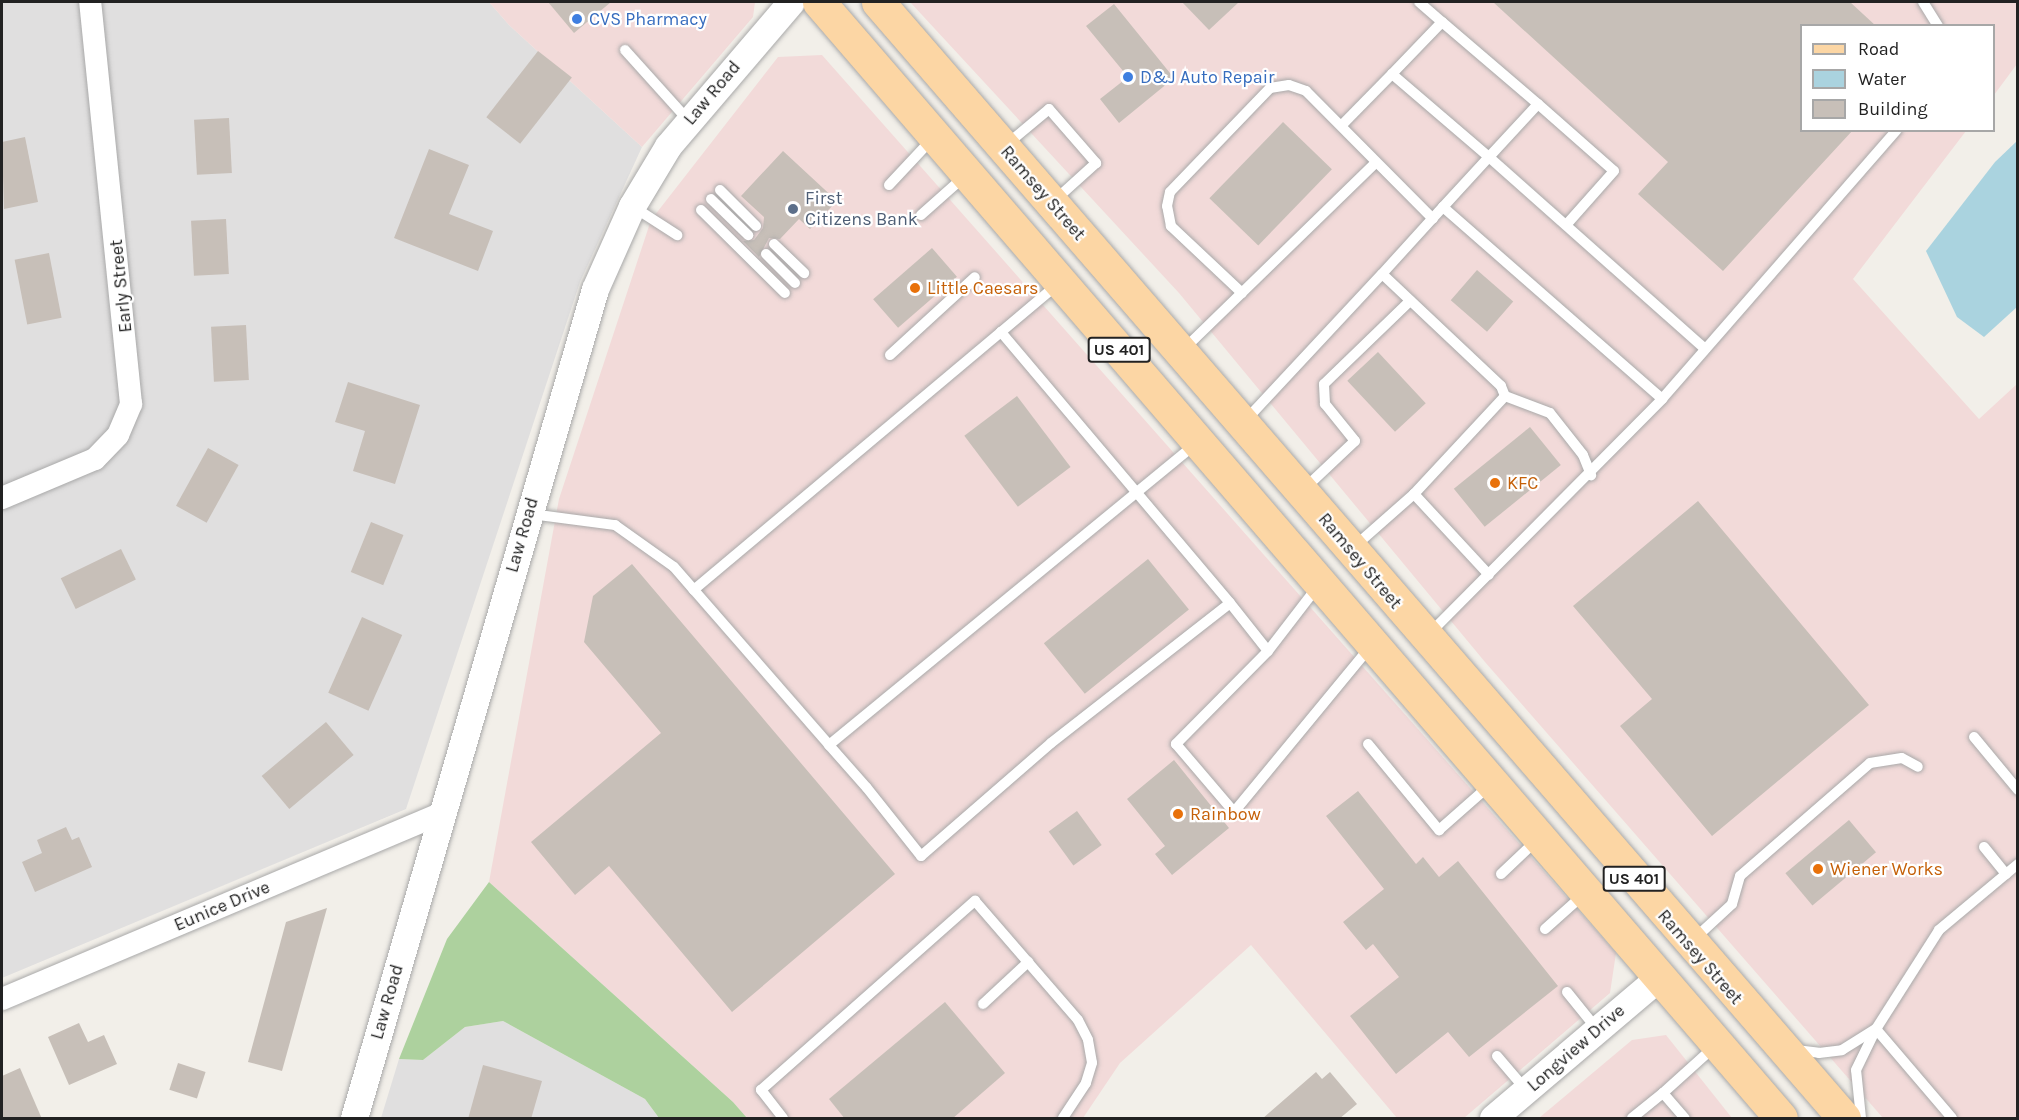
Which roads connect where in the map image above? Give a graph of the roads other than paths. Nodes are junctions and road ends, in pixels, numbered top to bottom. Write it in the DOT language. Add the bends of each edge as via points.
graph roads {
  1 [pos="90,2"];
  2 [pos="791,2"];
  3 [pos="819,2"];
  4 [pos="878,2"];
  5 [pos="1419,2"];
  6 [pos="1923,2"];
  7 [pos="1442,22"];
  8 [pos="1937,24"];
  9 [pos="625,50"];
  10 [pos="1392,74"];
  11 [pos="1538,104"];
  12 [pos="688,120"];
  13 [pos="1342,125"];
  14 [pos="1895,132"];
  15 [pos="935,136"];
  16 [pos="1003,147"];
  17 [pos="1489,157"];
  18 [pos="1374,164"];
  19 [pos="967,174"];
  20 [pos="889,185"];
  21 [pos="720,190"];
  22 [pos="711,199"];
  23 [pos="1052,204"];
  24 [pos="632,206"];
  25 [pos="1443,207"];
  26 [pos="700,210"];
  27 [pos="921,215"];
  28 [pos="1433,219"];
  29 [pos="1566,225"];
  30 [pos="756,226"];
  31 [pos="677,235"];
  32 [pos="747,236"];
  33 [pos="774,244"];
  34 [pos="766,254"];
  35 [pos="804,273"];
  36 [pos="1382,274"];
  37 [pos="975,277"];
  38 [pos="1060,282"];
  39 [pos="795,283"];
  40 [pos="785,293"];
  41 [pos="1242,293"];
  42 [pos="1410,301"];
  43 [pos="1001,332"];
  44 [pos="1705,349"];
  45 [pos="1180,353"];
  46 [pos="890,355"];
  47 [pos="1505,396"];
  48 [pos="1662,399"];
  49 [pos="1242,424"];
  50 [pos="1198,442"];
  51 [pos="1591,475"];
  52 [pos="1138,491"];
  53 [pos="1302,492"];
  54 [pos="1414,494"];
  55 [pos="2,498"];
  56 [pos="528,514"];
  57 [pos="1350,550"];
  58 [pos="1489,575"];
  59 [pos="1320,584"];
  60 [pos="694,590"];
  61 [pos="1230,603"];
  62 [pos="1426,638"];
  63 [pos="1372,645"];
  64 [pos="1268,651"];
  65 [pos="1974,737"];
  66 [pos="1368,744"];
  67 [pos="829,745"];
  68 [pos="1918,767"];
  69 [pos="1492,783"];
  70 [pos="2018,790"];
  71 [pos="442,813"];
  72 [pos="1539,838"];
  73 [pos="1984,847"];
  74 [pos="2018,864"];
  75 [pos="1501,874"];
  76 [pos="2006,874"];
  77 [pos="1586,892"];
  78 [pos="1545,929"];
  79 [pos="1689,944"];
  80 [pos="1028,962"];
  81 [pos="1659,977"];
  82 [pos="1567,992"];
  83 [pos="2,999"];
  84 [pos="983,1004"];
  85 [pos="1597,1029"];
  86 [pos="1876,1029"];
  87 [pos="1717,1045"];
  88 [pos="1778,1047"];
  89 [pos="1497,1056"];
  90 [pos="1526,1090"];
  91 [pos="1663,1093"];
  92 [pos="1504,1115"];
  93 [pos="354,1119"];
  94 [pos="783,1119"];
  95 [pos="1062,1119"];
  96 [pos="1632,1119"];
  97 [pos="1685,1119"];
  98 [pos="1780,1119"];
  99 [pos="1844,1119"];
  100 [pos="1861,1119"];
  101 [pos="1952,1119"];
  1 -- 55 [label="street, Early Street" via="131,404 118,435 95,459"];
  2 -- 12 [label="street, Law Road"];
  3 -- 15 [label="main road, US 401"];
  4 -- 16 [label="main road, Ramsey Street / US 401"];
  5 -- 7 [label="lane"];
  6 -- 8 [label="lane"];
  7 -- 10 [label="lane"];
  7 -- 11 [label="lane"];
  9 -- 12 [label="lane"];
  10 -- 13 [label="lane"];
  10 -- 17 [label="lane"];
  11 -- 17 [label="lane"];
  11 -- 29 [label="lane" via="1614,171"];
  12 -- 24 [label="street, Law Road"];
  13 -- 18 [label="lane"];
  13 -- 41 [label="lane" via="1306,91 1289,85 1270,88 1170,192 1167,206 1171,226"];
  14 -- 44 [label="lane"];
  15 -- 19 [label="main road, US 401"];
  15 -- 20 [label="lane"];
  16 -- 23 [label="main road, Ramsey Street / US 401"];
  16 -- 23 [label="lane" via="1049,110 1096,163"];
  17 -- 25 [label="lane"];
  17 -- 29 [label="lane"];
  18 -- 28 [label="lane"];
  18 -- 41 [label="lane"];
  19 -- 27 [label="lane"];
  19 -- 38 [label="main road, US 401"];
  21 -- 30 [label="lane"];
  22 -- 32 [label="lane"];
  23 -- 45 [label="main road, Ramsey Street / US 401"];
  24 -- 31 [label="lane"];
  24 -- 56 [label="street, Law Road" via="591,300"];
  25 -- 28 [label="lane"];
  25 -- 48 [label="lane"];
  26 -- 40 [label="lane"];
  28 -- 36 [label="lane"];
  29 -- 44 [label="lane"];
  33 -- 35 [label="lane"];
  34 -- 39 [label="lane"];
  36 -- 42 [label="lane"];
  36 -- 49 [label="lane"];
  37 -- 46 [label="lane"];
  38 -- 43 [label="lane"];
  38 -- 50 [label="main road, US 401"];
  41 -- 45 [label="lane"];
  42 -- 47 [label="lane" via="1501,386"];
  42 -- 53 [label="lane" via="1324,384 1325,404 1355,441"];
  43 -- 52 [label="lane"];
  43 -- 60 [label="lane"];
  44 -- 48 [label="lane"];
  45 -- 49 [label="main road, Ramsey Street / US 401"];
  47 -- 51 [label="lane" via="1550,413 1574,442"];
  47 -- 54 [label="lane"];
  48 -- 51 [label="lane"];
  49 -- 53 [label="main road, Ramsey Street / US 401"];
  50 -- 52 [label="lane"];
  50 -- 59 [label="main road, US 401"];
  51 -- 58 [label="lane"];
  52 -- 61 [label="lane"];
  52 -- 67 [label="lane"];
  53 -- 57 [label="main road, Ramsey Street / US 401"];
  54 -- 57 [label="lane"];
  54 -- 58 [label="lane"];
  56 -- 60 [label="lane" via="615,525 674,567"];
  56 -- 71 [label="street, Law Road"];
  57 -- 62 [label="main road, Ramsey Street / US 401"];
  58 -- 62 [label="lane"];
  59 -- 63 [label="main road, US 401"];
  59 -- 64 [label="lane"];
  60 -- 67 [label="lane"];
  61 -- 64 [label="lane"];
  61 -- 67 [label="lane" via="1052,743 921,856"];
  62 -- 79 [label="main road, Ramsey Street / US 401"];
  63 -- 64 [label="lane" via="1234,812 1176,744"];
  63 -- 69 [label="main road, US 401"];
  65 -- 70 [label="lane"];
  66 -- 69 [label="lane" via="1439,830"];
  68 -- 79 [label="lane" via="1902,758 1870,763 1740,876 1732,904"];
  69 -- 72 [label="main road, US 401"];
  71 -- 83 [label="street, Eunice Drive"];
  71 -- 93 [label="street, Law Road"];
  72 -- 75 [label="lane"];
  72 -- 77 [label="main road, US 401"];
  73 -- 76 [label="lane"];
  74 -- 76 [label="lane"];
  76 -- 86 [label="lane" via="1939,930"];
  77 -- 78 [label="lane"];
  77 -- 81 [label="main road, US 401"];
  79 -- 88 [label="main road, Ramsey Street / US 401"];
  80 -- 84 [label="lane"];
  80 -- 94 [label="lane" via="975,901 761,1090"];
  80 -- 95 [label="lane" via="1078,1020 1088,1040 1092,1063 1086,1083"];
  81 -- 85 [label="street, Longview Drive"];
  81 -- 87 [label="main road, US 401"];
  82 -- 85 [label="lane"];
  85 -- 90 [label="street, Longview Drive"];
  86 -- 88 [label="lane" via="1842,1050 1819,1053"];
  86 -- 100 [label="lane" via="1856,1070"];
  86 -- 101 [label="lane"];
  87 -- 91 [label="lane"];
  87 -- 98 [label="main road, US 401"];
  88 -- 99 [label="main road, Ramsey Street / US 401"];
  89 -- 90 [label="lane"];
  90 -- 92 [label="street, Longview Drive"];
  91 -- 96 [label="lane"];
  91 -- 97 [label="lane"];
}
